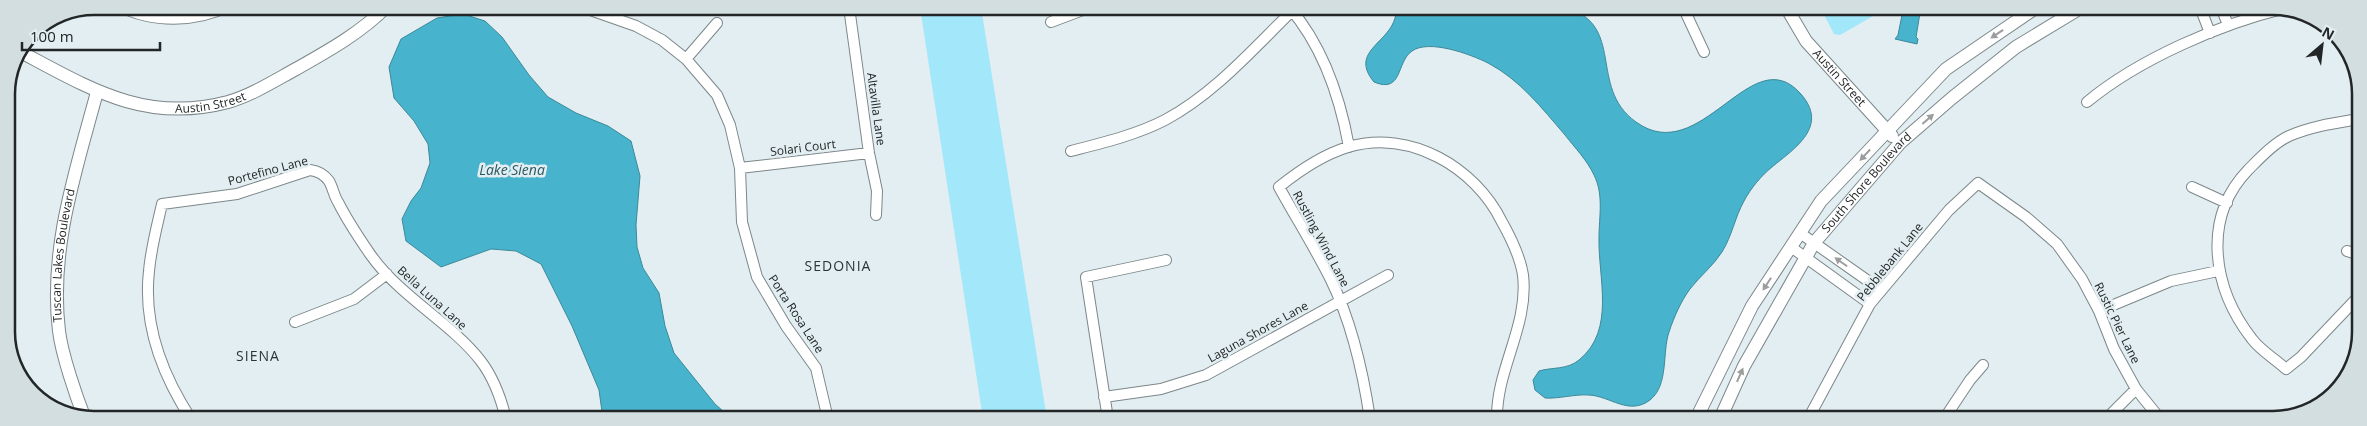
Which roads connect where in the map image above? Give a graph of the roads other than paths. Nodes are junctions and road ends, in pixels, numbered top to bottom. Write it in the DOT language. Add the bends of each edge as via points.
graph roads {
  1 [pos="145,15"];
  2 [pos="203,15"];
  3 [pos="376,15"];
  4 [pos="605,15"];
  5 [pos="850,15"];
  6 [pos="1070,15"];
  7 [pos="1284,15"];
  8 [pos="1294,15"];
  9 [pos="1687,15"];
  10 [pos="1791,15"];
  11 [pos="2025,15"];
  12 [pos="2069,15"];
  13 [pos="2203,15"];
  14 [pos="2224,15"];
  15 [pos="2262,15"];
  16 [pos="1051,22"];
  17 [pos="717,23"];
  18 [pos="2228,25"];
  19 [pos="2210,33"];
  20 [pos="1704,52"];
  21 [pos="25,55"];
  22 [pos="686,59"];
  23 [pos="96,92"];
  24 [pos="2087,102"];
  25 [pos="2352,120"];
  26 [pos="1888,131"];
  27 [pos="1900,143"];
  28 [pos="1349,147"];
  29 [pos="1071,151"];
  30 [pos="869,153"];
  31 [pos="740,168"];
  32 [pos="320,172"];
  33 [pos="1978,183"];
  34 [pos="2192,187"];
  35 [pos="2227,203"];
  36 [pos="876,215"];
  37 [pos="1800,233"];
  38 [pos="1814,243"];
  39 [pos="1791,246"];
  40 [pos="2347,251"];
  41 [pos="2352,253"];
  42 [pos="1806,257"];
  43 [pos="1166,260"];
  44 [pos="2218,271"];
  45 [pos="387,274"];
  46 [pos="1388,275"];
  47 [pos="1881,290"];
  48 [pos="1339,300"];
  49 [pos="2352,303"];
  50 [pos="1870,304"];
  51 [pos="2099,311"];
  52 [pos="294,322"];
  53 [pos="1983,365"];
  54 [pos="2136,389"];
  55 [pos="1104,397"];
  56 [pos="82,410"];
  57 [pos="186,411"];
  58 [pos="504,411"];
  59 [pos="826,411"];
  60 [pos="1107,411"];
  61 [pos="1369,411"];
  62 [pos="1497,411"];
  63 [pos="1700,411"];
  64 [pos="1724,411"];
  65 [pos="1813,411"];
  66 [pos="1950,411"];
  67 [pos="2114,411"];
  68 [pos="2154,411"];
  1 -- 2 [label="street" via="164,19"];
  3 -- 23 [label="street, Austin Street" via="323,54 228,102 192,108 165,108 132,104"];
  4 -- 22 [label="street, Porta Rosa Lane" via="662,40"];
  5 -- 30 [label="street, Altavilla Lane"];
  6 -- 16 [label="street"];
  7 -- 29 [label="street" via="1231,71 1165,120"];
  8 -- 28 [label="street" via="1312,39 1334,85"];
  9 -- 20 [label="street"];
  10 -- 26 [label="street, Austin Street" via="1806,41"];
  11 -- 26 [label="street, South Shore Boulevard, one-way" via="1946,69"];
  27 -- 12 [label="street, South Shore Boulevard, one-way" via="2016,47"];
  13 -- 19 [label="street"];
  14 -- 18 [label="street"];
  15 -- 18 [label="street"];
  17 -- 22 [label="street"];
  18 -- 19 [label="street"];
  19 -- 24 [label="street" via="2120,77"];
  21 -- 23 [label="street, Austin Street"];
  22 -- 31 [label="street, Porta Rosa Lane" via="716,95 730,125"];
  23 -- 56 [label="street, Tuscan Lakes Boulevard" via="71,185 57,268 59,332"];
  25 -- 35 [label="street" via="2322,125 2288,137 2259,158 2238,180"];
  26 -- 27 [label="street, Austin Street"];
  26 -- 37 [label="street, South Shore Boulevard, one-way" via="1821,201"];
  27 -- 38 [label="street, South Shore Boulevard"];
  28 -- 48 [label="street, Rustling Wind Lane" via="1302,168 1279,187"];
  28 -- 62 [label="street" via="1387,143 1433,155 1468,175 1494,206 1520,260 1524,295"];
  30 -- 31 [label="street, Solari Court"];
  30 -- 36 [label="street, Altavilla Lane" via="877,191"];
  31 -- 59 [label="street, Porta Rosa Lane" via="742,222 757,277 816,368"];
  32 -- 45 [label="street, Bella Luna Lane" via="329,181 338,203 371,256"];
  32 -- 57 [label="street, Portefino Lane" via="310,170 237,194 162,204 149,273 151,321 167,377"];
  33 -- 47 [label="street, Pebblebank Lane" via="1949,210"];
  33 -- 51 [label="street, Rustic Pier Lane" via="2026,216 2057,244"];
  34 -- 35 [label="street"];
  35 -- 44 [label="street" via="2220,223"];
  37 -- 38 [label="street"];
  37 -- 39 [label="street, South Shore Boulevard"];
  38 -- 42 [label="street, South Shore Boulevard"];
  47 -- 38 [label="street, one-way"];
  39 -- 42 [label="street"];
  39 -- 63 [label="street, South Shore Boulevard, one-way" via="1752,306"];
  40 -- 41 [label="street"];
  42 -- 50 [label="street"];
  64 -- 42 [label="street, South Shore Boulevard, one-way" via="1744,366"];
  43 -- 55 [label="street" via="1086,277"];
  44 -- 49 [label="street" via="2235,314 2253,341 2286,368 2301,357"];
  44 -- 51 [label="street" via="2171,281"];
  45 -- 52 [label="street" via="354,299"];
  45 -- 58 [label="street, Bella Luna Lane" via="480,360 492,378"];
  46 -- 48 [label="street, Laguna Shores Lane"];
  47 -- 50 [label="street, Pebblebank Lane"];
  48 -- 55 [label="street, Laguna Shores Lane" via="1206,375 1160,390"];
  48 -- 61 [label="street, Rustling Wind Lane" via="1361,366"];
  50 -- 65 [label="street, Pebblebank Lane"];
  51 -- 54 [label="street, Rustic Pier Lane" via="2114,349"];
  53 -- 66 [label="street"];
  54 -- 67 [label="street"];
  54 -- 68 [label="street, Rustic Pier Lane"];
  55 -- 60 [label="street"];
}
